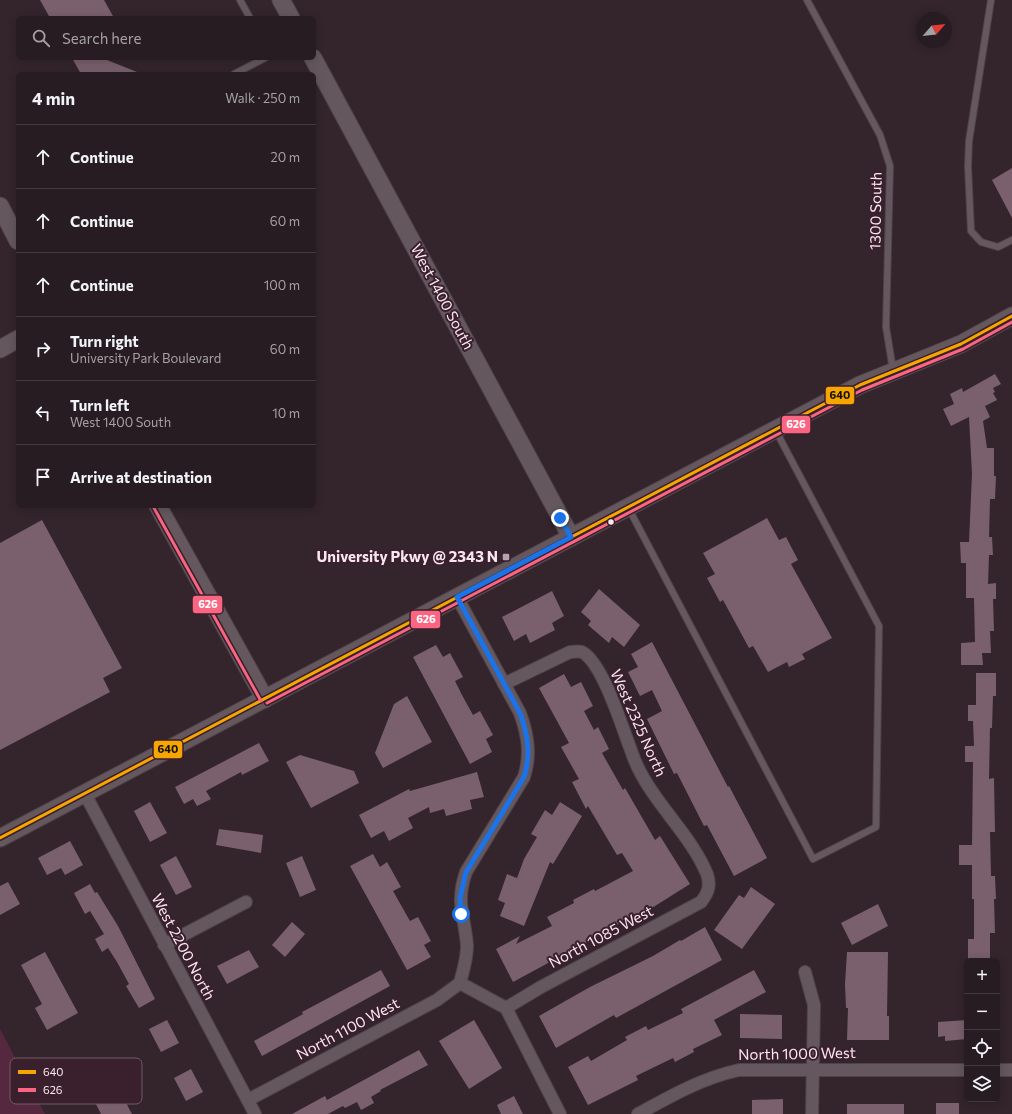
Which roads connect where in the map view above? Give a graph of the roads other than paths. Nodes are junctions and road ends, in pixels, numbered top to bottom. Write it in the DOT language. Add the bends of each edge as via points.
graph roads {
  1 [pos="240,0"];
  2 [pos="281,0"];
  3 [pos="807,0"];
  4 [pos="991,0"];
  5 [pos="249,16"];
  6 [pos="290,16"];
  7 [pos="261,60"];
  8 [pos="314,60"];
  9 [pos="238,72"];
  10 [pos="3,217"];
  11 [pos="16,238"];
  12 [pos="1012,240"];
  13 [pos="1011,320"];
  14 [pos="16,340"];
  15 [pos="0,349"];
  16 [pos="893,370"];
  17 [pos="775,429"];
  18 [pos="628,507"];
  19 [pos="159,508"];
  20 [pos="571,537"];
  21 [pos="457,597"];
  22 [pos="504,684"];
  23 [pos="265,699"];
  24 [pos="85,794"];
  25 [pos="0,838"];
  26 [pos="708,892"];
  27 [pos="246,902"];
  28 [pos="164,945"];
  29 [pos="804,972"];
  30 [pos="460,983"];
  31 [pos="506,1008"];
  32 [pos="814,1069"];
  33 [pos="964,1070"];
  34 [pos="1000,1070"];
  35 [pos="1012,1070"];
  36 [pos="248,1100"];
  37 [pos="255,1114"];
  38 [pos="560,1114"];
  39 [pos="638,1114"];
  40 [pos="812,1114"];
  1 -- 5 [label="lane"];
  2 -- 6 [label="street"];
  3 -- 16 [label="lane, 1300 South" via="880,135 890,166 886,327"];
  4 -- 12 [label="lane" via="969,142 971,232 981,242 998,247"];
  7 -- 9 [label="lane"];
  8 -- 20 [label="street, West 1400 South"];
  10 -- 11 [label="street"];
  13 -- 16 [label="street" via="961,344"];
  14 -- 15 [label="street"];
  16 -- 17 [label="street"];
  17 -- 18 [label="street"];
  17 -- 18 [label="lane" via="879,626 876,827 813,859"];
  18 -- 20 [label="street"];
  19 -- 23 [label="street"];
  20 -- 21 [label="street"];
  21 -- 22 [label="street"];
  21 -- 23 [label="street"];
  22 -- 26 [label="street, West 2325 North" via="570,652 581,652 590,658 616,707 636,762 649,787 687,840 706,874 709,882"];
  22 -- 30 [label="street" via="527,731 528,764 524,777 466,872 462,883 461,914 467,946"];
  23 -- 24 [label="street"];
  24 -- 25 [label="street"];
  24 -- 28 [label="street, West 2200 North"];
  26 -- 31 [label="street, North 1085 West" via="701,902"];
  27 -- 28 [label="street"];
  28 -- 36 [label="street, West 2200 North"];
  29 -- 32 [label="street" via="814,1005"];
  30 -- 31 [label="street"];
  30 -- 36 [label="street, North 1100 West" via="437,1000"];
  31 -- 38 [label="street"];
  32 -- 33 [label="street, North 1000 West"];
  32 -- 39 [label="street, North 1000 West" via="739,1070 717,1074"];
  32 -- 40 [label="street"];
  34 -- 35 [label="street"];
  36 -- 37 [label="street, West 2200 North"];
}
